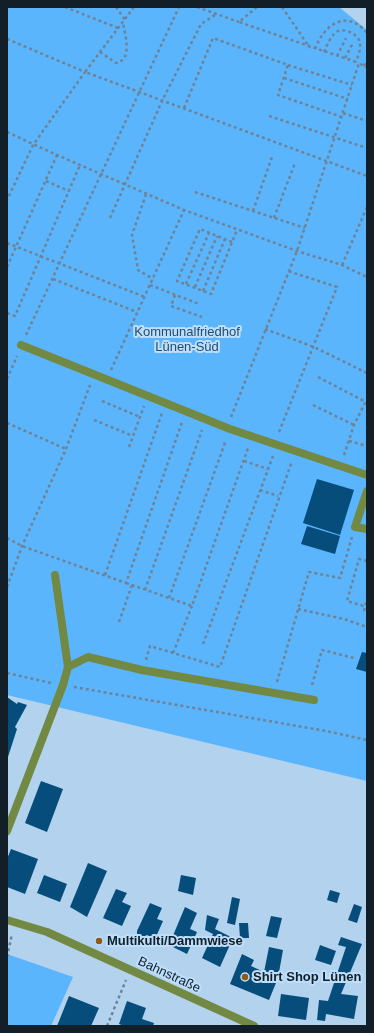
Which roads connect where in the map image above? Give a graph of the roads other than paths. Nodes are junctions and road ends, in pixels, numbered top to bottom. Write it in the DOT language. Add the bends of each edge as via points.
graph roads {
  1 [pos="21,345"];
  2 [pos="367,475"];
  3 [pos="367,490"];
  4 [pos="367,529"];
  5 [pos="55,576"];
  6 [pos="68,667"];
  7 [pos="314,700"];
  8 [pos="7,831"];
  9 [pos="11,921"];
  10 [pos="254,1026"];
  1 -- 2 [label="street" via="228,428"];
  3 -- 4 [label="street" via="354,527"];
  5 -- 6 [label="street"];
  6 -- 7 [label="street" via="88,657 142,670"];
  6 -- 8 [label="street"];
  9 -- 10 [label="street, Bahnstraße" via="47,932"];
}
